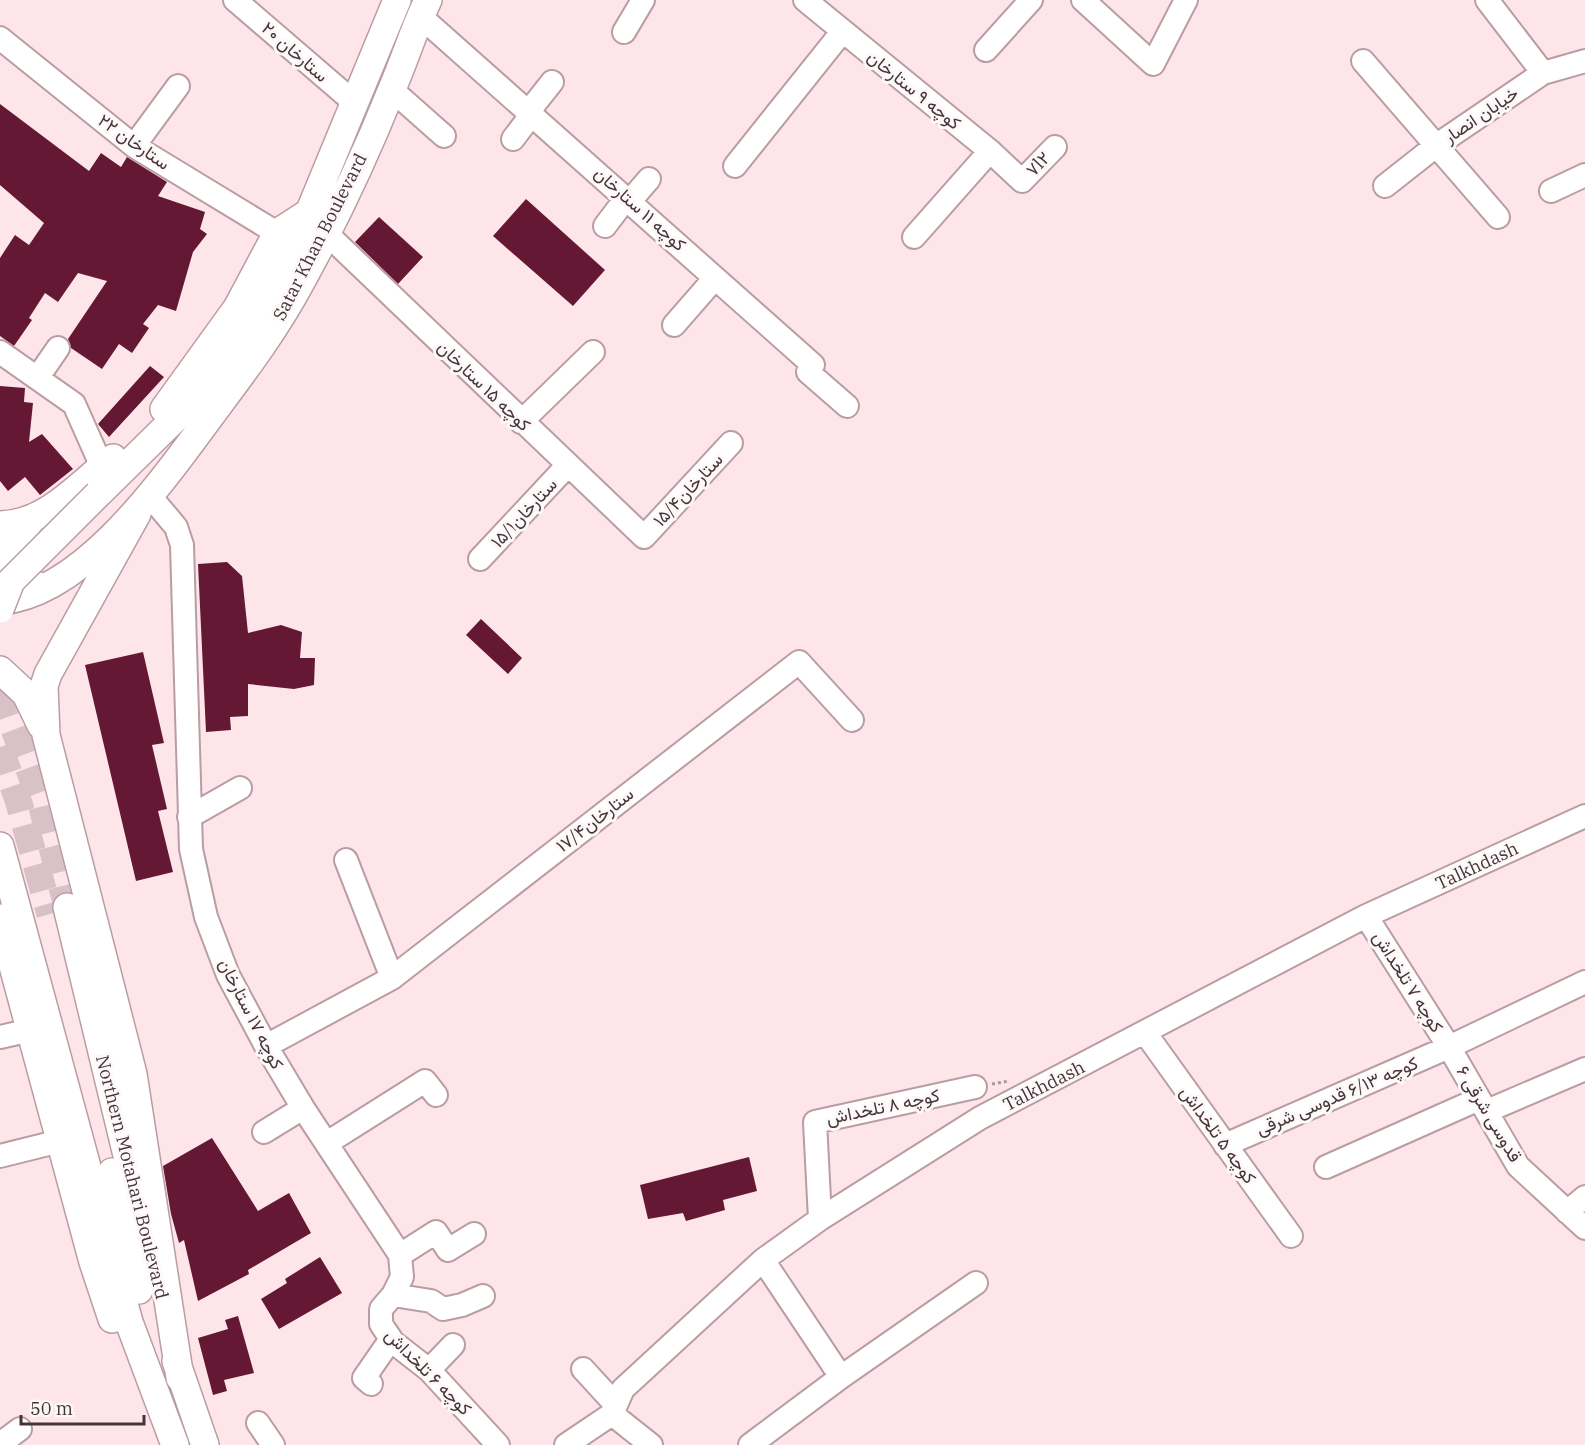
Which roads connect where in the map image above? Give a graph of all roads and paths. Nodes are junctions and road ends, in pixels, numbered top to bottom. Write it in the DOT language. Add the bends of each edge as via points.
graph roads {
  1 [pos="235,0"];
  2 [pos="397,0"];
  3 [pos="643,0"];
  4 [pos="805,0"];
  5 [pos="1031,0"];
  6 [pos="1083,0"];
  7 [pos="1186,0"];
  8 [pos="1487,0"];
  9 [pos="424,8"];
  10 [pos="624,32"];
  11 [pos="842,32"];
  12 [pos="0,38"];
  13 [pos="986,50"];
  14 [pos="1364,61"];
  15 [pos="1585,61"];
  16 [pos="1543,73"];
  17 [pos="552,82"];
  18 [pos="178,86"];
  19 [pos="392,90"];
  20 [pos="356,104"];
  21 [pos="531,112"];
  22 [pos="444,136"];
  23 [pos="513,139"];
  24 [pos="1437,145"];
  25 [pos="134,146"];
  26 [pos="1054,147"];
  27 [pos="990,151"];
  28 [pos="735,166"];
  29 [pos="1585,175"];
  30 [pos="649,179"];
  31 [pos="1022,181"];
  32 [pos="1385,186"];
  33 [pos="1551,191"];
  34 [pos="629,199"];
  35 [pos="1498,217"];
  36 [pos="318,223"];
  37 [pos="605,226"];
  38 [pos="277,233"];
  39 [pos="914,237"];
  40 [pos="715,278"];
  41 [pos="674,325"];
  42 [pos="58,348"];
  43 [pos="0,352"];
  44 [pos="592,352"];
  45 [pos="38,377"];
  46 [pos="847,406"];
  47 [pos="521,422"];
  48 [pos="731,443"];
  49 [pos="567,466"];
  50 [pos="102,467"];
  51 [pos="143,505"];
  52 [pos="31,520"];
  53 [pos="0,525"];
  54 [pos="644,537"];
  55 [pos="480,559"];
  56 [pos="59,578"];
  57 [pos="4,591"];
  58 [pos="0,609"];
  59 [pos="0,670"];
  60 [pos="852,720"];
  61 [pos="46,735"];
  62 [pos="240,788"];
  63 [pos="1585,816"];
  64 [pos="189,817"];
  65 [pos="0,846"];
  66 [pos="346,860"];
  67 [pos="1366,916"];
  68 [pos="0,918"];
  69 [pos="392,978"];
  70 [pos="1585,982"];
  71 [pos="31,1029"];
  72 [pos="1146,1034"];
  73 [pos="0,1037"];
  74 [pos="266,1046"];
  75 [pos="1449,1047"];
  76 [pos="1585,1069"];
  77 [pos="975,1087"];
  78 [pos="436,1095"];
  79 [pos="1483,1105"];
  80 [pos="303,1108"];
  81 [pos="264,1132"];
  82 [pos="60,1141"];
  83 [pos="327,1143"];
  84 [pos="1225,1145"];
  85 [pos="0,1156"];
  86 [pos="1326,1167"];
  87 [pos="1585,1197"];
  88 [pos="1567,1212"];
  89 [pos="820,1219"];
  90 [pos="1585,1228"];
  91 [pos="474,1234"];
  92 [pos="1291,1236"];
  93 [pos="400,1255"];
  94 [pos="764,1260"];
  95 [pos="976,1283"];
  96 [pos="393,1294"];
  97 [pos="483,1296"];
  98 [pos="390,1339"];
  99 [pos="453,1345"];
  100 [pos="583,1369"];
  101 [pos="429,1370"];
  102 [pos="841,1377"];
  103 [pos="180,1378"];
  104 [pos="371,1384"];
  105 [pos="614,1409"];
  106 [pos="258,1423"];
  107 [pos="20,1429"];
  108 [pos="0,1444"];
  109 [pos="175,1445"];
  110 [pos="205,1445"];
  111 [pos="273,1445"];
  112 [pos="498,1445"];
  113 [pos="566,1445"];
  114 [pos="651,1445"];
  115 [pos="750,1445"];
  1 -- 20 [label="street, ۲۰ ستارخان"];
  2 -- 20 [label="main road, Satar Khan Boulevard"];
  3 -- 10 [label="street"];
  4 -- 11 [label="street, کوچه ۹ ستارخان"];
  5 -- 13 [label="street"];
  6 -- 7 [label="street" via="1153,64"];
  8 -- 16 [label="street"];
  9 -- 19 [label="main road, Satar Khan Boulevard"];
  9 -- 21 [label="street, کوچه ۱۱ ستارخان"];
  11 -- 27 [label="street, کوچه ۹ ستارخان"];
  11 -- 28 [label="street"];
  12 -- 25 [label="street, ۲۲ ستارخان"];
  14 -- 24 [label="street"];
  15 -- 16 [label="street, خیابان انصار"];
  16 -- 24 [label="street, خیابان انصار"];
  17 -- 21 [label="street"];
  18 -- 25 [label="street"];
  19 -- 22 [label="street"];
  19 -- 36 [label="main road, Satar Khan Boulevard"];
  20 -- 36 [label="main road, Satar Khan Boulevard"];
  21 -- 23 [label="street"];
  21 -- 34 [label="street, کوچه ۱۱ ستارخان"];
  24 -- 32 [label="street, خیابان انصار"];
  24 -- 35 [label="street"];
  25 -- 38 [label="street, ۲۲ ستارخان"];
  26 -- 31 [label="street, ۷l۲"];
  27 -- 31 [label="street, کوچه ۹ ستارخان"];
  27 -- 39 [label="street"];
  29 -- 33 [label="street"];
  30 -- 34 [label="street"];
  34 -- 37 [label="street"];
  34 -- 40 [label="street, کوچه ۱۱ ستارخان"];
  36 -- 38 [label="main road"];
  36 -- 47 [label="street, کوچه ۱۵ ستارخان"];
  36 -- 51 [label="main road, Satar Khan Boulevard" via="276,325"];
  36 -- 57 [label="main road, Satar Khan Boulevard, bridge" via="203,391"];
  38 -- 50 [label="main road" via="237,308 183,386 146,433"];
  40 -- 41 [label="street"];
  40 -- 46 [label="street, کوچه ۱۱ ستارخان" via="813,365 807,372"];
  42 -- 45 [label="street"];
  43 -- 45 [label="street"];
  44 -- 47 [label="street"];
  45 -- 50 [label="street" via="74,404"];
  47 -- 49 [label="street, کوچه ۱۵ ستارخان"];
  48 -- 54 [label="street, ستارخان۱۵/۴"];
  49 -- 54 [label="street, کوچه ۱۵ ستارخان"];
  49 -- 55 [label="street, ستارخان۱۵/۱"];
  50 -- 52 [label="main road"];
  51 -- 56 [label="main road" via="92,556"];
  51 -- 61 [label="main road" via="48,674 44,686"];
  51 -- 64 [label="street, کوچه ۱۷ ستارخان" via="176,527 182,545"];
  52 -- 53 [label="main road"];
  52 -- 56 [label="main road" via="12,545 9,565 18,580 26,584"];
  56 -- 57 [label="main road" via="17,599"];
  57 -- 58 [label="main road, bridge"];
  59 -- 61 [label="main road" via="26,694"];
  60 -- 69 [label="street, ستارخان۱۷/۴" via="799,662"];
  61 -- 103 [label="main road" via="133,1074"];
  62 -- 64 [label="street"];
  63 -- 67 [label="street, Talkhdash"];
  64 -- 74 [label="street, کوچه ۱۷ ستارخان" via="191,849 206,917 228,975"];
  65 -- 109 [label="main road" via="129,1322"];
  66 -- 69 [label="street"];
  67 -- 72 [label="street, Talkhdash"];
  67 -- 75 [label="street, کوچه ۷ تلخداش"];
  68 -- 71 [label="main road"];
  69 -- 74 [label="street, ستارخان۱۷/۴"];
  70 -- 75 [label="street, کوچه ۶/۱۳ قدوسی شرقی"];
  71 -- 73 [label="street"];
  71 -- 82 [label="main road"];
  72 -- 84 [label="street, کوچه ۵ تلخداش"];
  72 -- 89 [label="street, Talkhdash" via="980,1118"];
  74 -- 80 [label="street, کوچه ۱۷ ستارخان"];
  75 -- 79 [label="street, قدوسی شرقی ۶"];
  75 -- 84 [label="street, کوچه ۶/۱۳ قدوسی شرقی"];
  76 -- 79 [label="street"];
  77 -- 89 [label="street, کوچه ۸ تلخداش" via="815,1122"];
  78 -- 83 [label="street" via="425,1081"];
  79 -- 86 [label="street"];
  79 -- 88 [label="street, قدوسی شرقی ۶" via="1518,1166"];
  80 -- 81 [label="street"];
  80 -- 83 [label="street, کوچه ۱۷ ستارخان"];
  82 -- 85 [label="street"];
  82 -- 109 [label="main road" via="108,1310"];
  83 -- 93 [label="street, کوچه ۱۷ ستارخان"];
  84 -- 92 [label="street, کوچه ۵ تلخداش"];
  87 -- 88 [label="street"];
  88 -- 90 [label="street, قدوسی شرقی ۶"];
  89 -- 94 [label="street, Talkhdash"];
  91 -- 93 [label="street" via="448,1250 436,1232"];
  93 -- 96 [label="street" via="402,1277"];
  94 -- 102 [label="street"];
  94 -- 105 [label="street, Talkhdash" via="623,1389"];
  95 -- 102 [label="street"];
  96 -- 97 [label="street" via="431,1301 443,1309"];
  96 -- 98 [label="street, کوچه ۶ تلخداش" via="381,1309 381,1324"];
  98 -- 101 [label="street, کوچه ۶ تلخداش"];
  98 -- 104 [label="street" via="364,1378"];
  99 -- 101 [label="street"];
  100 -- 105 [label="street"];
  101 -- 112 [label="street, کوچه ۶ تلخداش"];
  102 -- 115 [label="street"];
  103 -- 109 [label="main road, Northern Motahari Boulevard" via="58,911"];
  103 -- 110 [label="main road, Northern Motahari Boulevard"];
  105 -- 113 [label="street, Talkhdash"];
  105 -- 114 [label="street"];
  106 -- 111 [label="street"];
  107 -- 108 [label="street"];
}
